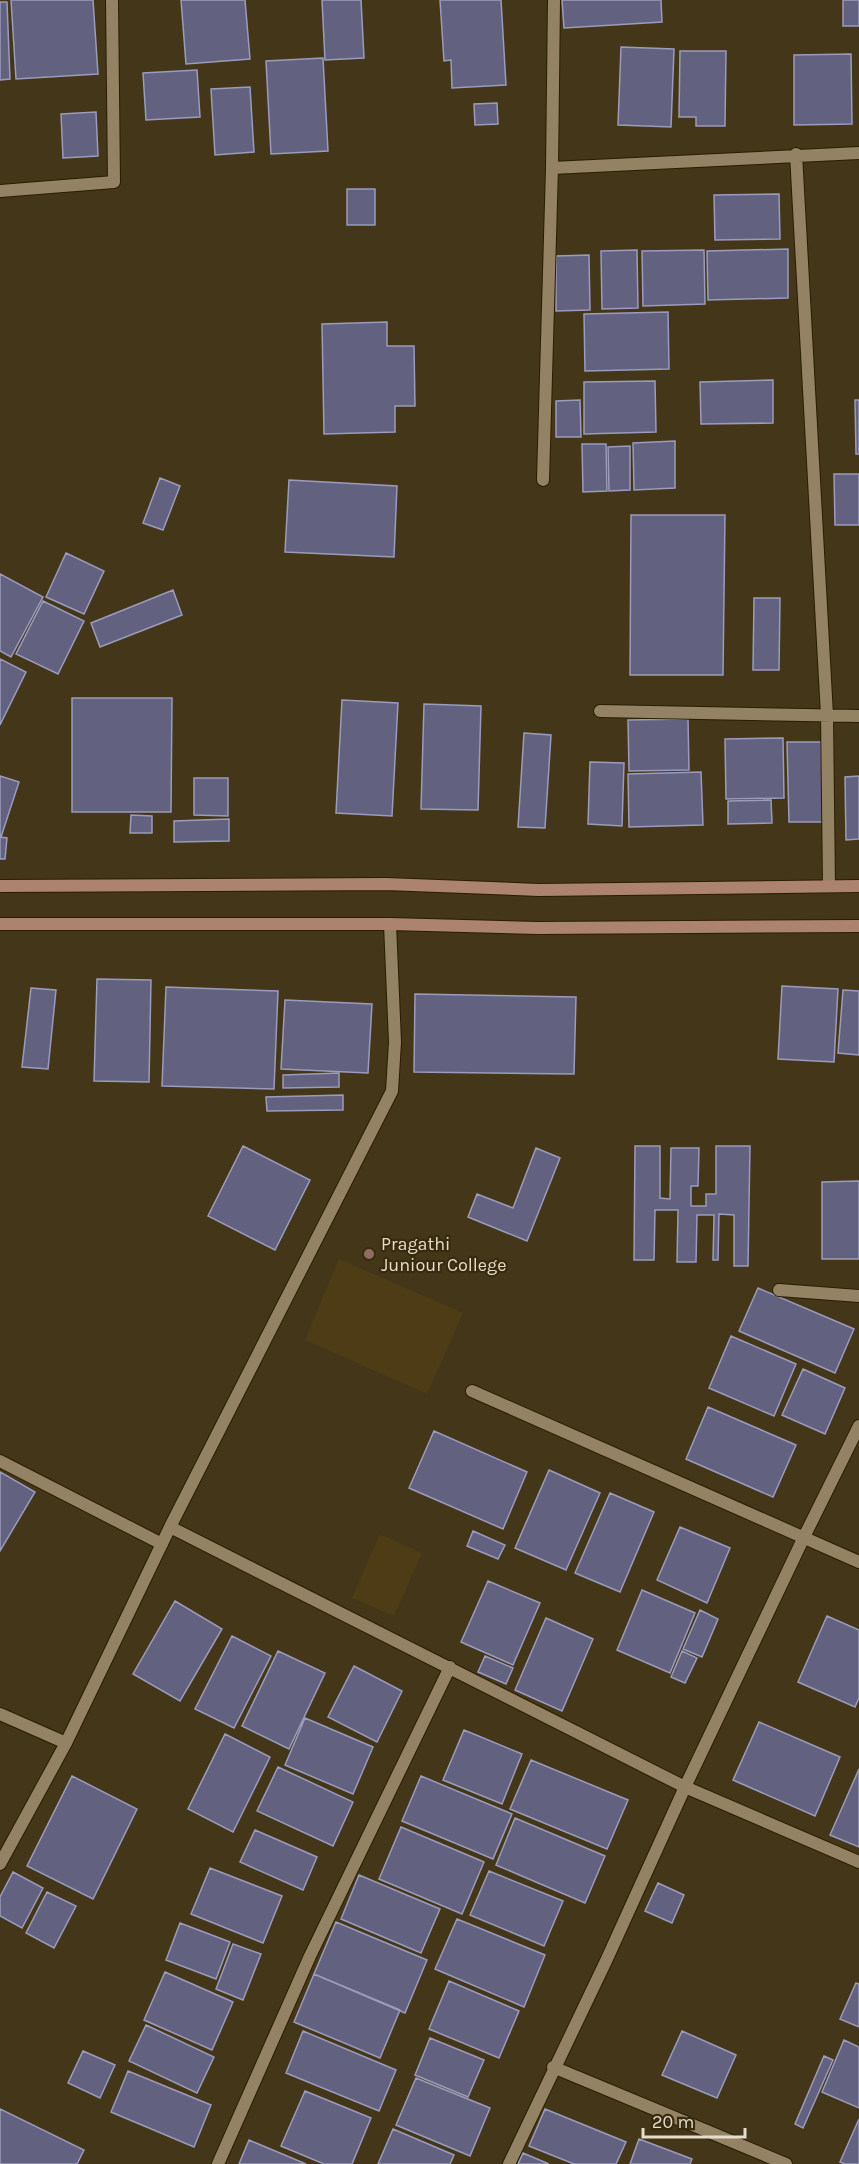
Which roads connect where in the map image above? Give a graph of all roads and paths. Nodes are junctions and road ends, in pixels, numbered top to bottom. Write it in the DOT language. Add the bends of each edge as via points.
graph roads {
  1 [pos="112,0"];
  2 [pos="554,0"];
  3 [pos="859,153"];
  4 [pos="796,154"];
  5 [pos="552,168"];
  6 [pos="0,191"];
  7 [pos="543,480"];
  8 [pos="600,711"];
  9 [pos="827,715"];
  10 [pos="859,716"];
  11 [pos="0,886"];
  12 [pos="829,886"];
  13 [pos="859,886"];
  14 [pos="0,924"];
  15 [pos="390,924"];
  16 [pos="859,926"];
  17 [pos="779,1290"];
  18 [pos="859,1296"];
  19 [pos="472,1391"];
  20 [pos="859,1426"];
  21 [pos="0,1461"];
  22 [pos="170,1527"];
  23 [pos="804,1537"];
  24 [pos="162,1544"];
  25 [pos="859,1562"];
  26 [pos="450,1667"];
  27 [pos="0,1714"];
  28 [pos="66,1743"];
  29 [pos="686,1787"];
  30 [pos="859,1862"];
  31 [pos="0,1864"];
  32 [pos="554,2067"];
  33 [pos="218,2164"];
  34 [pos="508,2164"];
  35 [pos="786,2164"];
  1 -- 6 [label="street" via="114,182"];
  2 -- 5 [label="street"];
  3 -- 4 [label="street"];
  4 -- 5 [label="street"];
  4 -- 9 [label="street"];
  5 -- 7 [label="street"];
  8 -- 9 [label="street"];
  9 -- 10 [label="street"];
  9 -- 12 [label="street"];
  11 -- 12 [label="main road" via="386,884 539,890"];
  12 -- 13 [label="main road"];
  14 -- 15 [label="main road"];
  15 -- 16 [label="main road" via="538,928"];
  15 -- 22 [label="street" via="395,1042 392,1091"];
  17 -- 18 [label="street"];
  19 -- 23 [label="street"];
  20 -- 23 [label="street"];
  21 -- 24 [label="street"];
  22 -- 24 [label="street"];
  22 -- 26 [label="street"];
  23 -- 25 [label="street"];
  23 -- 29 [label="street"];
  24 -- 28 [label="street"];
  26 -- 29 [label="street"];
  26 -- 33 [label="street" via="310,1956"];
  27 -- 28 [label="street"];
  28 -- 31 [label="street"];
  29 -- 30 [label="street"];
  29 -- 32 [label="street"];
  32 -- 34 [label="street"];
  32 -- 35 [label="street"];
}
